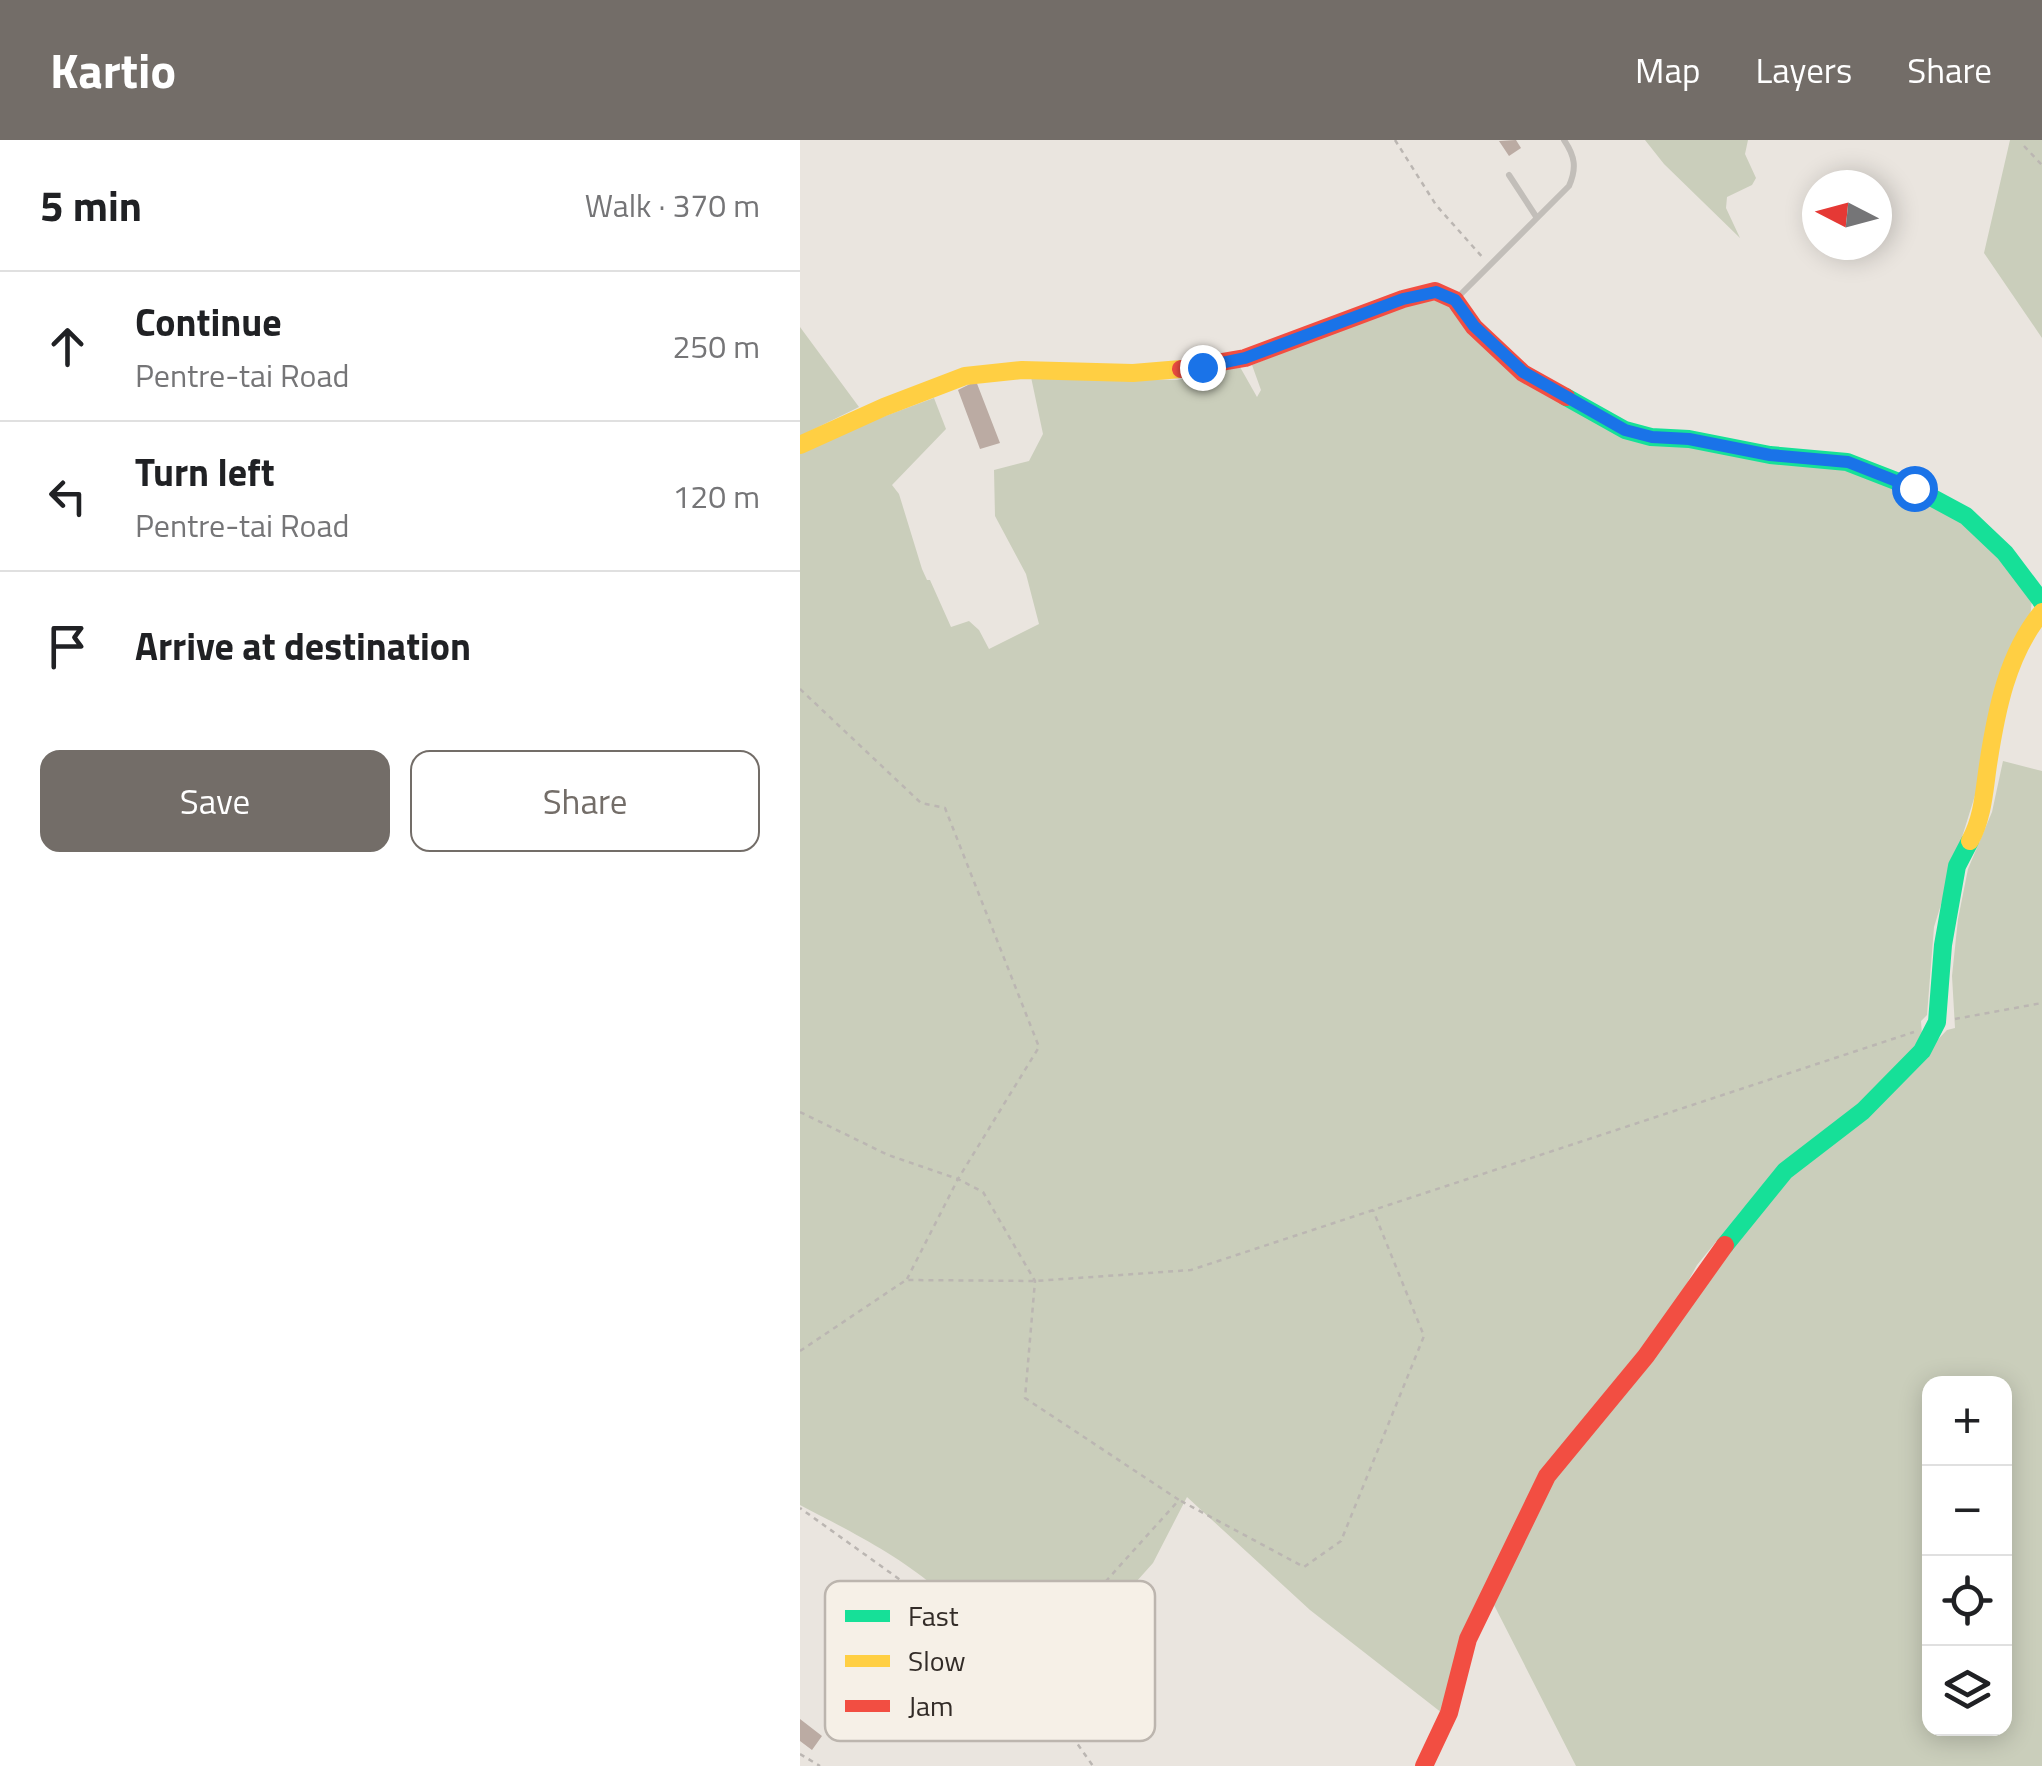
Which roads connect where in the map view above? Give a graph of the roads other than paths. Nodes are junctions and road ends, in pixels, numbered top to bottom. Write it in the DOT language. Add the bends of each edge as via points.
graph roads {
  1 [pos="1564,140"];
  2 [pos="1509,174"];
  3 [pos="1537,218"];
  4 [pos="1455,300"];
  5 [pos="800,445"];
  6 [pos="2042,602"];
  7 [pos="2042,612"];
  8 [pos="1424,1766"];
  1 -- 3 [label="lane" via="1574,173"];
  2 -- 3 [label="lane"];
  3 -- 4 [label="lane"];
  4 -- 5 [label="street" via="1418,294 1282,346 1202,367 966,376"];
  4 -- 6 [label="street" via="1523,372 1625,430 1848,462 1914,488 1966,516"];
  7 -- 8 [label="street" via="1998,707 1980,822 1958,866 1937,1022 1922,1051 1862,1112 1785,1171 1548,1476 1468,1640 1448,1713"];
}
